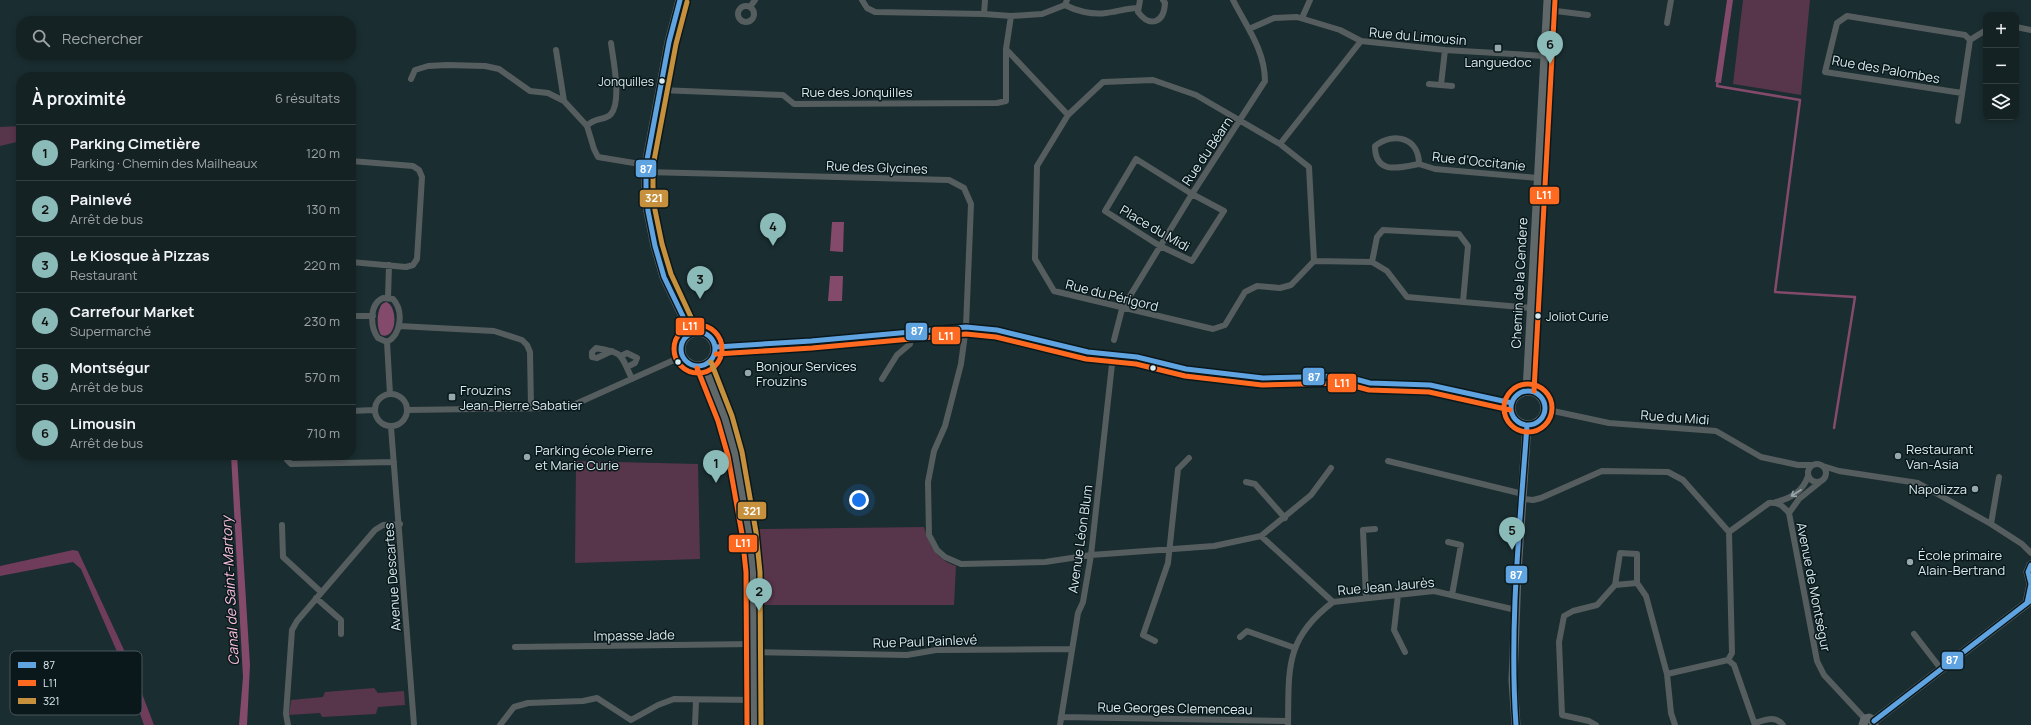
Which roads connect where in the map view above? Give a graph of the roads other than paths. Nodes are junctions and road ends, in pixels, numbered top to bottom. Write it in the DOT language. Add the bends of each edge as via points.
graph roads {
  1 [pos="680,0"];
  2 [pos="755,0"];
  3 [pos="862,0"];
  4 [pos="985,0"];
  5 [pos="1140,0"];
  6 [pos="1163,0"];
  7 [pos="1232,0"];
  8 [pos="1310,0"];
  9 [pos="1548,0"];
  10 [pos="1671,0"];
  11 [pos="1066,2"];
  12 [pos="750,7"];
  13 [pos="1138,8"];
  14 [pos="1548,10"];
  15 [pos="984,14"];
  16 [pos="1588,15"];
  17 [pos="1012,16"];
  18 [pos="1302,18"];
  19 [pos="1667,23"];
  20 [pos="2019,28"];
  21 [pos="1249,29"];
  22 [pos="2031,30"];
  23 [pos="1983,32"];
  24 [pos="1970,40"];
  25 [pos="1361,41"];
  26 [pos="611,43"];
  27 [pos="1006,49"];
  28 [pos="556,50"];
  29 [pos="1445,50"];
  30 [pos="1545,56"];
  31 [pos="411,79"];
  32 [pos="1429,84"];
  33 [pos="1441,85"];
  34 [pos="1452,86"];
  35 [pos="660,90"];
  36 [pos="1962,93"];
  37 [pos="564,101"];
  38 [pos="1068,115"];
  39 [pos="1958,121"];
  40 [pos="1240,122"];
  41 [pos="587,126"];
  42 [pos="1280,144"];
  43 [pos="356,161"];
  44 [pos="1419,164"];
  45 [pos="646,168"];
  46 [pos="1538,178"];
  47 [pos="1192,194"];
  48 [pos="1160,246"];
  49 [pos="1314,261"];
  50 [pos="356,262"];
  51 [pos="1372,262"];
  52 [pos="389,265"];
  53 [pos="388,298"];
  54 [pos="1463,302"];
  55 [pos="1531,308"];
  56 [pos="1122,309"];
  57 [pos="356,316"];
  58 [pos="373,316"];
  59 [pos="399,326"];
  60 [pos="966,327"];
  61 [pos="911,332"];
  62 [pos="691,333"];
  63 [pos="1114,340"];
  64 [pos="387,342"];
  65 [pos="716,347"];
  66 [pos="612,350"];
  67 [pos="1113,355"];
  68 [pos="621,356"];
  69 [pos="683,356"];
  70 [pos="704,365"];
  71 [pos="627,367"];
  72 [pos="882,379"];
  73 [pos="632,380"];
  74 [pos="1527,391"];
  75 [pos="390,394"];
  76 [pos="1512,403"];
  77 [pos="531,408"];
  78 [pos="356,410"];
  79 [pos="374,410"];
  80 [pos="407,410"];
  81 [pos="1545,411"];
  82 [pos="1527,425"];
  83 [pos="391,427"];
  84 [pos="1189,458"];
  85 [pos="287,460"];
  86 [pos="1388,461"];
  87 [pos="394,462"];
  88 [pos="1798,465"];
  89 [pos="1813,465"];
  90 [pos="1823,466"];
  91 [pos="1331,468"];
  92 [pos="1839,471"];
  93 [pos="1808,475"];
  94 [pos="1999,476"];
  95 [pos="1823,478"];
  96 [pos="1246,482"];
  97 [pos="1523,497"];
  98 [pos="1776,502"];
  99 [pos="1789,513"];
  100 [pos="1285,518"];
  101 [pos="400,524"];
  102 [pos="1991,524"];
  103 [pos="282,525"];
  104 [pos="1375,529"];
  105 [pos="1729,532"];
  106 [pos="1261,536"];
  107 [pos="1448,542"];
  108 [pos="1169,549"];
  109 [pos="2031,553"];
  110 [pos="1091,555"];
  111 [pos="2031,565"];
  112 [pos="1637,583"];
  113 [pos="2031,584"];
  114 [pos="1615,585"];
  115 [pos="321,592"];
  116 [pos="1398,595"];
  117 [pos="1452,595"];
  118 [pos="1366,597"];
  119 [pos="316,598"];
  120 [pos="2029,601"];
  121 [pos="1333,602"];
  122 [pos="1516,610"];
  123 [pos="341,634"];
  124 [pos="1914,634"];
  125 [pos="1240,637"];
  126 [pos="1155,641"];
  127 [pos="515,647"];
  128 [pos="754,648"];
  129 [pos="1295,648"];
  130 [pos="1072,649"];
  131 [pos="1405,652"];
  132 [pos="1728,660"];
  133 [pos="1941,669"];
  134 [pos="1667,674"];
  135 [pos="754,700"];
  136 [pos="696,701"];
  137 [pos="1061,717"];
  138 [pos="631,720"];
  139 [pos="1112,722"];
  140 [pos="1288,723"];
  141 [pos="1869,723"];
  142 [pos="1755,724"];
  143 [pos="288,725"];
  144 [pos="414,725"];
  145 [pos="500,725"];
  146 [pos="625,725"];
  147 [pos="695,725"];
  148 [pos="754,725"];
  149 [pos="1060,725"];
  150 [pos="1516,725"];
  151 [pos="1596,725"];
  152 [pos="1675,725"];
  153 [pos="1783,725"];
  1 -- 35 [label="street"];
  2 -- 12 [label="street"];
  3 -- 15 [label="street" via="867,8 875,12"];
  4 -- 15 [label="street"];
  5 -- 13 [label="street"];
  6 -- 13 [label="street" via="1165,13 1160,19 1152,22 1144,19"];
  7 -- 21 [label="street, Rue du Béarn"];
  8 -- 18 [label="street"];
  9 -- 14 [label="street, Chemin de la Cendere"];
  10 -- 19 [label="street"];
  11 -- 13 [label="street" via="1075,10 1106,13 1125,8"];
  11 -- 17 [label="street" via="1042,14"];
  14 -- 16 [label="street"];
  14 -- 30 [label="street, Chemin de la Cendere"];
  15 -- 17 [label="street"];
  17 -- 27 [label="street"];
  18 -- 21 [label="street, Rue du Limousin" via="1274,18"];
  18 -- 25 [label="street, Rue du Limousin" via="1340,30"];
  20 -- 22 [label="street"];
  21 -- 40 [label="street, Rue du Béarn" via="1260,50 1265,67 1265,80"];
  23 -- 24 [label="street"];
  24 -- 36 [label="street"];
  24 -- 36 [label="street, Rue des Palombes" via="1965,36 1847,16 1837,23 1825,72"];
  25 -- 29 [label="street, Rue du Limousin"];
  25 -- 42 [label="street"];
  26 -- 41 [label="street" via="616,87 613,111"];
  27 -- 35 [label="street, Rue des Jonquilles" via="1006,101 997,103 794,104 783,94"];
  27 -- 38 [label="street"];
  28 -- 37 [label="street"];
  29 -- 30 [label="street, Rue du Limousin"];
  29 -- 33 [label="street"];
  30 -- 46 [label="street, Chemin de la Cendere"];
  31 -- 37 [label="street" via="415,70 428,66 492,67 504,71 530,90 552,95"];
  32 -- 33 [label="street"];
  33 -- 34 [label="street"];
  35 -- 45 [label="street"];
  36 -- 39 [label="street"];
  37 -- 41 [label="street"];
  38 -- 40 [label="street, Rue du Périgord" via="1103,82 1153,80 1196,95"];
  38 -- 56 [label="street, Rue du Périgord" via="1037,166 1035,259 1054,291"];
  40 -- 42 [label="street, Rue du Périgord"];
  40 -- 47 [label="street, Rue du Béarn"];
  41 -- 45 [label="street, Rue des Glycines" via="598,157"];
  42 -- 49 [label="street, Rue du Périgord" via="1309,167"];
  43 -- 52 [label="street" via="413,166 419,170 422,177 417,259 413,265 406,268"];
  44 -- 44 [label="street, Rue d’Occitanie" via="1416,148 1411,142 1383,140 1375,146 1379,164 1388,168"];
  44 -- 46 [label="street, Rue d’Occitanie" via="1435,169"];
  45 -- 60 [label="street, Rue des Glycines" via="949,180 964,188 971,204"];
  45 -- 62 [label="street" via="648,211 655,246 664,277"];
  46 -- 55 [label="street, Chemin de la Cendere"];
  47 -- 48 [label="street, Rue du Béarn"];
  47 -- 48 [label="street, Place du Midi" via="1224,211 1192,261"];
  47 -- 48 [label="street, Place du Midi" via="1136,159 1104,211"];
  48 -- 56 [label="street, Rue du Béarn"];
  49 -- 51 [label="street"];
  49 -- 56 [label="street, Rue du Périgord" via="1291,285 1280,288 1257,286 1245,292 1225,325 1213,330"];
  50 -- 52 [label="street"];
  51 -- 54 [label="street" via="1387,271 1407,297"];
  51 -- 54 [label="street" via="1377,237 1383,230 1459,234 1468,246"];
  52 -- 53 [label="street"];
  53 -- 58 [label="street" via="377,301"];
  53 -- 59 [label="street" via="397,303"];
  54 -- 55 [label="street"];
  55 -- 74 [label="street, Chemin de la Cendere"];
  56 -- 63 [label="street, Rue du Béarn"];
  57 -- 58 [label="street"];
  58 -- 64 [label="street" via="375,334"];
  59 -- 64 [label="street" via="396,336"];
  59 -- 77 [label="street" via="494,330 522,340 530,352"];
  60 -- 61 [label="street"];
  60 -- 67 [label="street" via="997,330 1088,352"];
  60 -- 110 [label="street, Rue des Glycines" via="960,371 945,426 934,451 928,482 928,526 932,542 945,557 961,564 1045,562"];
  61 -- 65 [label="street"];
  61 -- 72 [label="street" via="910,344 897,355"];
  62 -- 65 [label="street" via="707,334"];
  62 -- 69 [label="street" via="682,343"];
  64 -- 75 [label="street"];
  65 -- 70 [label="street" via="713,358"];
  66 -- 68 [label="street"];
  67 -- 76 [label="street" via="1137,357 1186,369 1263,378 1344,376 1370,383 1430,385"];
  67 -- 110 [label="street, Avenue Léon Blum"];
  68 -- 71 [label="street"];
  68 -- 71 [label="street" via="627,353 637,358 635,363"];
  69 -- 70 [label="street" via="690,364"];
  69 -- 73 [label="street"];
  70 -- 128 [label="street" via="725,419 744,497 753,572"];
  71 -- 73 [label="street"];
  73 -- 77 [label="street" via="571,406"];
  74 -- 76 [label="street" via="1518,395"];
  74 -- 81 [label="street" via="1541,397"];
  75 -- 79 [label="street" via="379,399"];
  75 -- 80 [label="street" via="402,398"];
  76 -- 82 [label="street" via="1511,412 1515,419"];
  77 -- 80 [label="street"];
  78 -- 79 [label="street"];
  79 -- 83 [label="street" via="381,424"];
  80 -- 83 [label="street" via="404,420"];
  81 -- 82 [label="street" via="1538,421"];
  81 -- 88 [label="street, Rue du Midi" via="1609,423 1716,431 1760,457"];
  82 -- 97 [label="street"];
  83 -- 87 [label="street, Avenue Descartes"];
  84 -- 108 [label="street" via="1178,469"];
  85 -- 87 [label="street" via="291,464"];
  86 -- 97 [label="street"];
  87 -- 101 [label="street, Avenue Descartes"];
  88 -- 89 [label="street, Rue du Midi"];
  88 -- 93 [label="street"];
  89 -- 90 [label="street, Rue du Midi"];
  89 -- 93 [label="street"];
  90 -- 92 [label="street, Rue du Midi"];
  90 -- 95 [label="street"];
  91 -- 100 [label="street" via="1311,495"];
  92 -- 95 [label="street, Rue du Midi"];
  92 -- 102 [label="street, Rue du Midi" via="1918,483"];
  93 -- 95 [label="street" via="1813,481"];
  93 -- 98 [label="street, one-way" via="1800,492"];
  94 -- 102 [label="street"];
  95 -- 99 [label="street, Rue du Midi" via="1799,499"];
  96 -- 100 [label="street" via="1255,484"];
  97 -- 105 [label="street" via="1534,500 1541,498 1602,471 1668,472 1683,480"];
  97 -- 122 [label="street"];
  98 -- 99 [label="street, Avenue de Montségur"];
  98 -- 105 [label="street" via="1761,508"];
  99 -- 141 [label="street, Avenue de Montségur" via="1817,661 1824,674"];
  100 -- 106 [label="street"];
  101 -- 115 [label="street" via="383,525 375,530"];
  101 -- 144 [label="street, Avenue Descartes"];
  102 -- 109 [label="street, Rue du Midi" via="2022,544"];
  103 -- 115 [label="street" via="283,557"];
  104 -- 118 [label="street" via="1363,530"];
  105 -- 132 [label="street" via="1732,654"];
  106 -- 108 [label="street" via="1214,546"];
  106 -- 121 [label="street, Rue Jean Jaurès"];
  107 -- 117 [label="street" via="1461,546"];
  108 -- 110 [label="street"];
  108 -- 126 [label="street" via="1168,563 1143,635"];
  110 -- 130 [label="street, Avenue Léon Blum"];
  111 -- 113 [label="street" via="2028,572"];
  112 -- 114 [label="street"];
  112 -- 114 [label="street" via="1636,554 1620,553"];
  112 -- 134 [label="street" via="1646,596"];
  113 -- 120 [label="street"];
  114 -- 151 [label="street" via="1597,605 1564,616 1559,642 1562,715"];
  115 -- 119 [label="street"];
  116 -- 117 [label="street, Rue Jean Jaurès" via="1434,591"];
  116 -- 118 [label="street, Rue Jean Jaurès"];
  116 -- 131 [label="street" via="1394,630"];
  117 -- 122 [label="street, Rue Jean Jaurès"];
  118 -- 121 [label="street, Rue Jean Jaurès"];
  119 -- 123 [label="street" via="341,620"];
  119 -- 143 [label="street" via="292,630 286,714"];
  120 -- 133 [label="street"];
  121 -- 129 [label="street" via="1301,633"];
  122 -- 150 [label="street" via="1513,680"];
  124 -- 133 [label="street"];
  125 -- 129 [label="street" via="1248,631"];
  127 -- 128 [label="street, Impasse Jade"];
  128 -- 130 [label="street, Rue Paul Painlevé" via="907,655 936,650"];
  128 -- 135 [label="street"];
  129 -- 140 [label="street" via="1289,666"];
  130 -- 137 [label="street, Avenue Léon Blum"];
  132 -- 134 [label="street"];
  132 -- 142 [label="street" via="1734,665"];
  133 -- 141 [label="street"];
  134 -- 152 [label="street" via="1671,713"];
  135 -- 136 [label="street"];
  135 -- 148 [label="street"];
  136 -- 138 [label="street" via="674,699"];
  136 -- 147 [label="street"];
  137 -- 139 [label="street, Rue Georges Clemenceau"];
  137 -- 149 [label="street, Avenue Léon Blum"];
  138 -- 145 [label="street" via="596,698 583,701 528,703 514,707"];
  138 -- 146 [label="street"];
  139 -- 140 [label="street, Rue Georges Clemenceau"];
  142 -- 153 [label="street" via="1772,718"];
}
